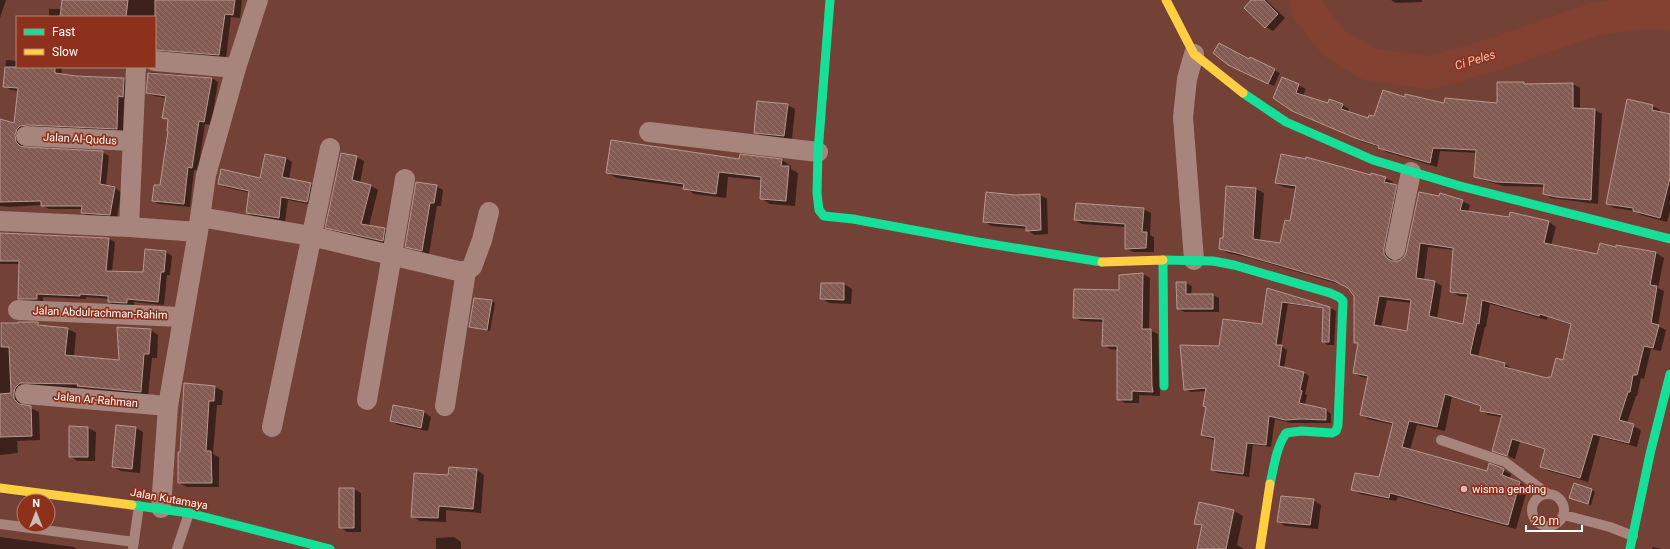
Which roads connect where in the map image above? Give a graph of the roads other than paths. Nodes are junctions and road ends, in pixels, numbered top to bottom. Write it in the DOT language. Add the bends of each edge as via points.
graph roads {
  1 [pos="258,0"];
  2 [pos="830,0"];
  3 [pos="1166,0"];
  4 [pos="1194,54"];
  5 [pos="156,61"];
  6 [pos="136,68"];
  7 [pos="236,68"];
  8 [pos="649,132"];
  9 [pos="26,136"];
  10 [pos="133,141"];
  11 [pos="330,148"];
  12 [pos="818,152"];
  13 [pos="1411,172"];
  14 [pos="405,179"];
  15 [pos="489,212"];
  16 [pos="0,221"];
  17 [pos="199,225"];
  18 [pos="129,227"];
  19 [pos="311,236"];
  20 [pos="1670,239"];
  21 [pos="1395,250"];
  22 [pos="391,256"];
  23 [pos="1163,260"];
  24 [pos="1194,260"];
  25 [pos="466,271"];
  26 [pos="18,310"];
  27 [pos="182,317"];
  28 [pos="1670,374"];
  29 [pos="1164,386"];
  30 [pos="24,394"];
  31 [pos="367,400"];
  32 [pos="168,406"];
  33 [pos="445,406"];
  34 [pos="272,427"];
  35 [pos="1441,440"];
  36 [pos="0,488"];
  37 [pos="1548,494"];
  38 [pos="139,506"];
  39 [pos="161,508"];
  40 [pos="189,513"];
  41 [pos="1564,515"];
  42 [pos="0,524"];
  43 [pos="1633,536"];
  44 [pos="133,546"];
  45 [pos="177,549"];
  46 [pos="330,549"];
  47 [pos="1260,549"];
  48 [pos="1630,549"];
  1 -- 7 [label="street"];
  2 -- 12 [label="street"];
  3 -- 4 [label="street"];
  4 -- 13 [label="street" via="1242,92 1286,122 1373,160"];
  4 -- 24 [label="street" via="1186,79 1183,117"];
  5 -- 7 [label="street"];
  6 -- 10 [label="street"];
  7 -- 17 [label="street" via="206,175"];
  8 -- 12 [label="street"];
  9 -- 10 [label="street, Jalan Al-Qudus"];
  10 -- 18 [label="street"];
  11 -- 19 [label="street"];
  12 -- 23 [label="street" via="817,193 819,210 824,216 1098,262"];
  13 -- 20 [label="street"];
  13 -- 21 [label="street"];
  14 -- 22 [label="street"];
  15 -- 25 [label="street" via="472,267"];
  16 -- 18 [label="street"];
  17 -- 18 [label="street"];
  17 -- 19 [label="street"];
  17 -- 27 [label="street"];
  19 -- 22 [label="street"];
  19 -- 34 [label="street"];
  22 -- 25 [label="street"];
  22 -- 31 [label="street"];
  23 -- 24 [label="street"];
  23 -- 29 [label="street"];
  24 -- 47 [label="street" via="1234,265 1330,293 1343,302 1338,426 1332,433 1290,432 1282,437 1270,482"];
  25 -- 33 [label="street"];
  26 -- 27 [label="street, Jalan Abdulrachman-Rahim"];
  27 -- 32 [label="street"];
  28 -- 43 [label="street"];
  30 -- 32 [label="street, Jalan Ar-Rahman"];
  32 -- 39 [label="street"];
  35 -- 37 [label="lane" via="1509,464"];
  36 -- 38 [label="street, Jalan Kutamaya"];
  37 -- 41 [label="lane" via="1559,498"];
  37 -- 41 [label="lane" via="1542,495 1533,503 1531,508 1534,520 1551,527"];
  38 -- 39 [label="street, Jalan Kutamaya"];
  38 -- 44 [label="lane"];
  39 -- 40 [label="street, Jalan Kutamaya"];
  40 -- 45 [label="lane"];
  40 -- 46 [label="street, Jalan Kutamaya"];
  41 -- 43 [label="lane"];
  42 -- 44 [label="lane"];
  43 -- 48 [label="street"];
}
